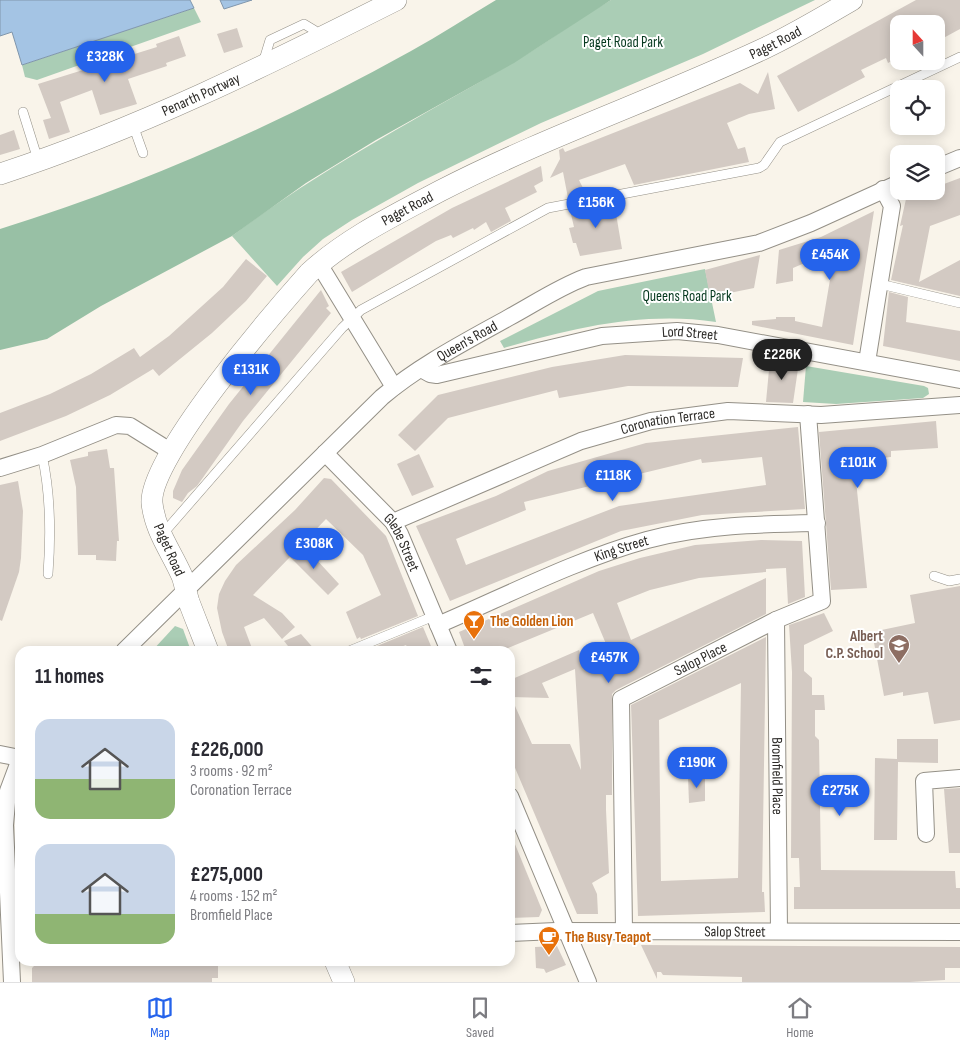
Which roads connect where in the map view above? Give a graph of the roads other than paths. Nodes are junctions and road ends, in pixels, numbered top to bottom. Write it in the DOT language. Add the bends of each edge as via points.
graph roads {
  1 [pos="396,0"];
  2 [pos="852,0"];
  3 [pos="960,57"];
  4 [pos="23,112"];
  5 [pos="133,125"];
  6 [pos="143,153"];
  7 [pos="960,158"];
  8 [pos="38,160"];
  9 [pos="945,164"];
  10 [pos="0,174"];
  11 [pos="890,187"];
  12 [pos="883,190"];
  13 [pos="319,264"];
  14 [pos="880,284"];
  15 [pos="960,303"];
  16 [pos="352,318"];
  17 [pos="867,362"];
  18 [pos="421,369"];
  19 [pos="960,380"];
  20 [pos="394,387"];
  21 [pos="960,405"];
  22 [pos="808,414"];
  23 [pos="170,451"];
  24 [pos="325,454"];
  25 [pos="42,455"];
  26 [pos="0,468"];
  27 [pos="393,522"];
  28 [pos="817,523"];
  29 [pos="161,536"];
  30 [pos="48,574"];
  31 [pos="934,576"];
  32 [pos="960,580"];
  33 [pos="186,589"];
  34 [pos="436,620"];
  35 [pos="776,620"];
  36 [pos="129,646"];
  37 [pos="206,646"];
  38 [pos="364,646"];
  39 [pos="447,646"];
  40 [pos="0,754"];
  41 [pos="15,757"];
  42 [pos="15,772"];
  43 [pos="960,778"];
  44 [pos="515,808"];
  45 [pos="926,834"];
  46 [pos="14,878"];
  47 [pos="624,931"];
  48 [pos="779,931"];
  49 [pos="567,932"];
  50 [pos="960,932"];
  51 [pos="515,933"];
  52 [pos="10,955"];
  53 [pos="337,966"];
  54 [pos="12,982"];
  55 [pos="344,982"];
  56 [pos="588,982"];
  1 -- 5 [label="street, Penarth Portway" via="262,68"];
  2 -- 13 [label="street, Paget Road" via="764,48 553,137 459,182 359,236"];
  3 -- 16 [label="lane" via="780,142 759,168 543,210"];
  4 -- 8 [label="lane"];
  5 -- 6 [label="lane"];
  5 -- 8 [label="street, Penarth Portway"];
  7 -- 9 [label="street"];
  8 -- 10 [label="street, Penarth Portway"];
  11 -- 12 [label="street, Queen's Road"];
  12 -- 14 [label="street" via="892,206"];
  12 -- 18 [label="street, Queen's Road" via="759,243 586,277"];
  13 -- 16 [label="street"];
  13 -- 23 [label="street, Paget Road" via="293,291"];
  14 -- 15 [label="lane"];
  14 -- 17 [label="street"];
  16 -- 20 [label="street"];
  16 -- 29 [label="lane"];
  17 -- 18 [label="street, Lord Street" via="718,334 677,331 602,336 438,375"];
  17 -- 19 [label="street, Lord Street"];
  18 -- 20 [label="street, Queen's Road"];
  20 -- 24 [label="street, Queen's Road"];
  21 -- 22 [label="street, Coronation Terrace"];
  22 -- 27 [label="street, Coronation Terrace" via="728,411 651,421 580,441"];
  22 -- 28 [label="street, Salop Place"];
  23 -- 25 [label="street" via="130,426 116,425"];
  23 -- 29 [label="street, Paget Road" via="152,490"];
  24 -- 27 [label="street, Glebe Street"];
  24 -- 33 [label="street, Queen's Road"];
  25 -- 26 [label="street"];
  25 -- 30 [label="lane" via="52,531"];
  27 -- 34 [label="street, Glebe Street"];
  28 -- 34 [label="street, King Street" via="738,524 648,540 595,557"];
  28 -- 35 [label="street, Salop Place" via="822,601"];
  29 -- 33 [label="street, Paget Road"];
  31 -- 32 [label="lane" via="949,582"];
  33 -- 36 [label="street, Queen's Road"];
  33 -- 37 [label="street, Paget Road"];
  34 -- 38 [label="lane"];
  34 -- 39 [label="street, Glebe Street"];
  35 -- 47 [label="street, Salop Place" via="621,699"];
  35 -- 48 [label="street, Bromfield Place"];
  40 -- 41 [label="street"];
  42 -- 46 [label="street" via="6,806"];
  43 -- 45 [label="street" via="924,781"];
  44 -- 49 [label="street"];
  46 -- 52 [label="street"];
  47 -- 48 [label="street, Salop Street"];
  47 -- 49 [label="street, Salop Street"];
  48 -- 50 [label="street, Salop Street"];
  49 -- 51 [label="street, Salop Street"];
  49 -- 56 [label="street"];
  52 -- 54 [label="street"];
  53 -- 55 [label="street"];
}
